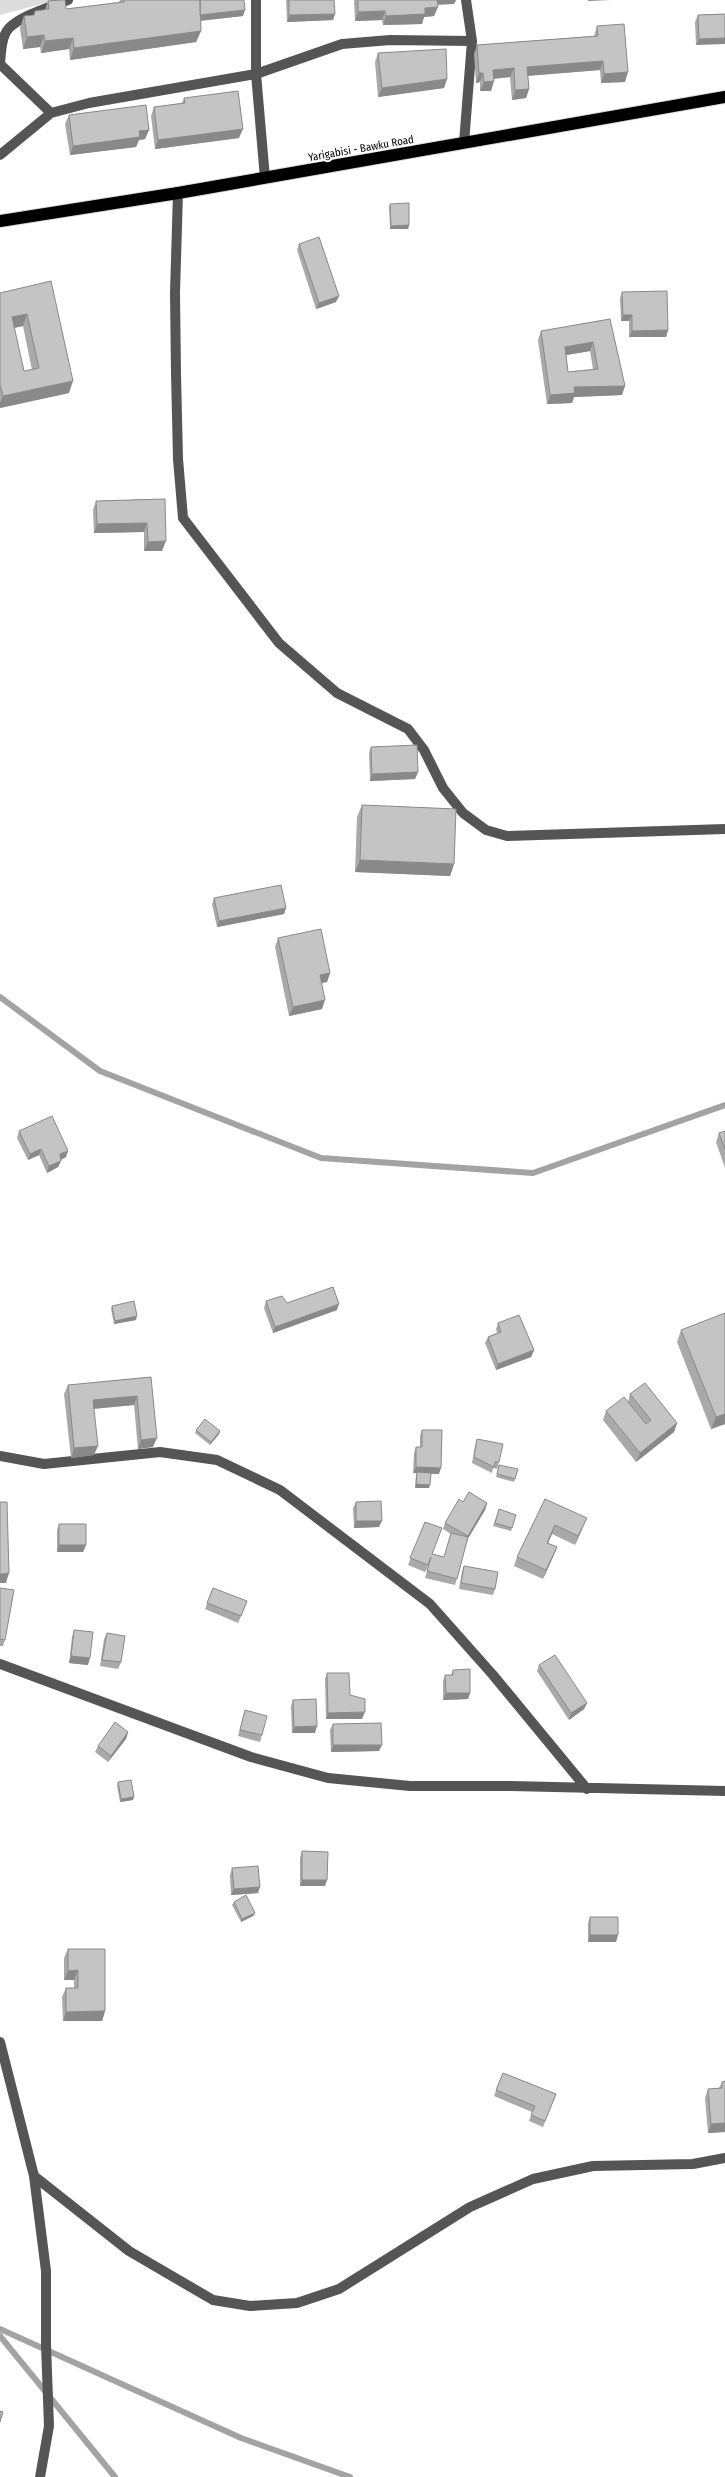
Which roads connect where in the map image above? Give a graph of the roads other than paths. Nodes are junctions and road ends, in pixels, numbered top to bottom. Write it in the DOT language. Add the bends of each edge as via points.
graph roads {
  1 [pos="68,0"];
  2 [pos="256,0"];
  3 [pos="466,0"];
  4 [pos="472,41"];
  5 [pos="0,64"];
  6 [pos="0,74"];
  7 [pos="256,74"];
  8 [pos="725,97"];
  9 [pos="50,113"];
  10 [pos="464,143"];
  11 [pos="0,155"];
  12 [pos="265,178"];
  13 [pos="178,193"];
  14 [pos="0,221"];
  15 [pos="725,829"];
  16 [pos="0,1456"];
  17 [pos="0,1664"];
  18 [pos="587,1789"];
  19 [pos="725,1791"];
  20 [pos="0,2042"];
  21 [pos="5,2078"];
  22 [pos="725,2158"];
  23 [pos="34,2176"];
  24 [pos="40,2477"];
  1 -- 5 [label="street" via="34,13 9,29 1,47"];
  2 -- 7 [label="street"];
  3 -- 4 [label="street"];
  4 -- 7 [label="street" via="390,40 342,44"];
  4 -- 10 [label="street"];
  5 -- 6 [label="street"];
  5 -- 9 [label="street"];
  7 -- 9 [label="street" via="89,103"];
  7 -- 12 [label="street"];
  8 -- 10 [label="highway, Yarigabisi - Bawku Road"];
  9 -- 11 [label="street"];
  10 -- 12 [label="highway, Yarigabisi - Bawku Road"];
  12 -- 13 [label="highway, Yarigabisi - Bawku Road"];
  13 -- 14 [label="highway, Yarigabisi - Bawku Road"];
  13 -- 15 [label="street" via="176,359 178,459 183,518 279,643 337,693 408,729 424,750 443,788 463,813 486,830 508,836"];
  16 -- 18 [label="street" via="44,1464 160,1452 217,1460 280,1490 430,1604 493,1675"];
  17 -- 18 [label="street" via="251,1757 328,1778 410,1786"];
  18 -- 19 [label="street"];
  20 -- 21 [label="street"];
  21 -- 23 [label="street"];
  22 -- 23 [label="street" via="693,2164 593,2166 533,2179 470,2207 339,2289 297,2302 250,2306 213,2300 129,2251"];
  23 -- 24 [label="street" via="46,2271 50,2426"];
}
